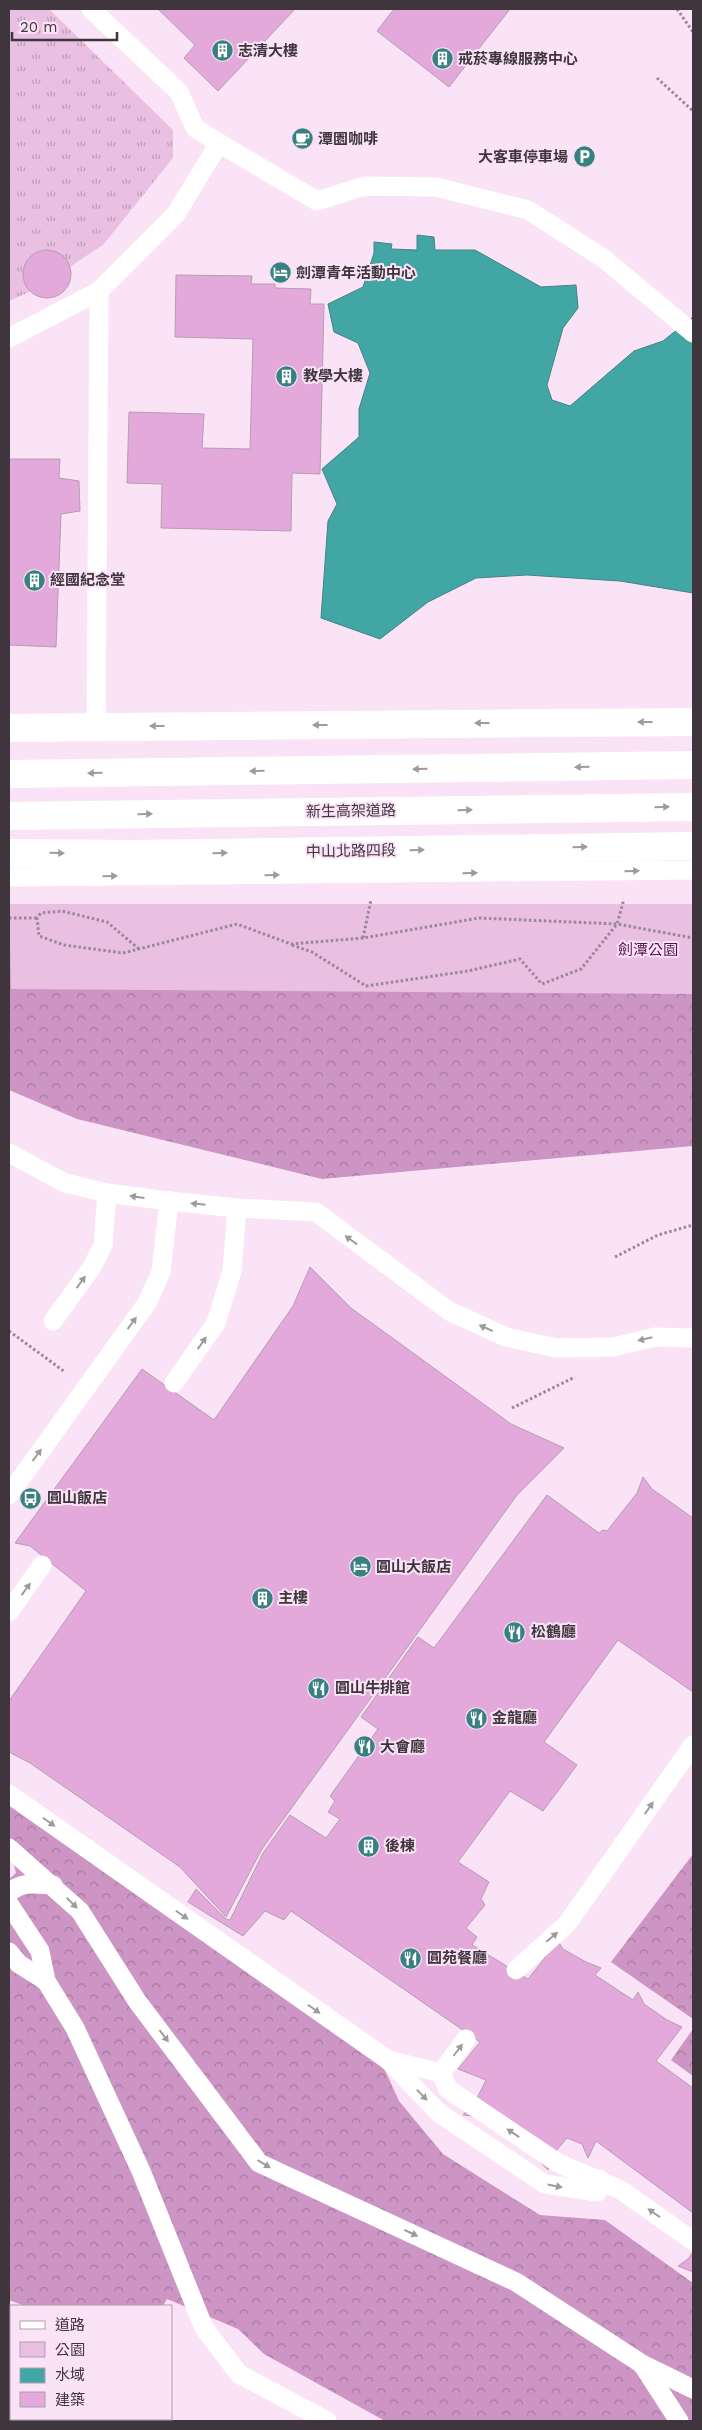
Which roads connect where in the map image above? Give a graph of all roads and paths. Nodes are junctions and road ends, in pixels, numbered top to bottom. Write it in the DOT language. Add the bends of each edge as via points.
graph roads {
  1 [pos="91,9"];
  2 [pos="677,9"];
  3 [pos="693,32"];
  4 [pos="656,78"];
  5 [pos="693,111"];
  6 [pos="219,143"];
  7 [pos="99,291"];
  8 [pos="693,332"];
  9 [pos="9,338"];
  10 [pos="693,722"];
  11 [pos="96,726"];
  12 [pos="9,728"];
  13 [pos="693,765"];
  14 [pos="9,774"];
  15 [pos="693,807"];
  16 [pos="9,816"];
  17 [pos="693,846"];
  18 [pos="9,853"];
  19 [pos="693,870"];
  20 [pos="9,878"];
  21 [pos="626,892"];
  22 [pos="368,911"];
  23 [pos="9,918"];
  24 [pos="37,918"];
  25 [pos="617,924"];
  26 [pos="363,938"];
  27 [pos="693,938"];
  28 [pos="291,944"];
  29 [pos="139,949"];
  30 [pos="9,1153"];
  31 [pos="107,1193"];
  32 [pos="169,1201"];
  33 [pos="237,1208"];
  34 [pos="693,1225"];
  35 [pos="614,1257"];
  36 [pos="53,1322"];
  37 [pos="9,1331"];
  38 [pos="693,1338"];
  39 [pos="174,1383"];
  40 [pos="86,1387"];
  41 [pos="9,1495"];
  42 [pos="42,1565"];
  43 [pos="9,1612"];
  44 [pos="693,1745"];
  45 [pos="9,1794"];
  46 [pos="9,1848"];
  47 [pos="53,1885"];
  48 [pos="9,1893"];
  49 [pos="9,1904"];
  50 [pos="9,1952"];
  51 [pos="516,1970"];
  52 [pos="46,1981"];
  53 [pos="466,2039"];
  54 [pos="388,2060"];
  55 [pos="441,2072"];
  56 [pos="599,2179"];
  57 [pos="693,2241"];
  58 [pos="642,2364"];
  59 [pos="693,2389"];
  60 [pos="327,2421"];
  61 [pos="679,2421"];
  1 -- 6 [label="lane" via="179,92 195,128"];
  2 -- 3 [label="path"];
  4 -- 5 [label="path"];
  6 -- 7 [label="lane" via="176,214"];
  6 -- 8 [label="lane" via="317,201 365,186 436,187 528,210 603,258"];
  7 -- 9 [label="lane"];
  7 -- 11 [label="lane"];
  10 -- 11 [label="main road, one-way"];
  11 -- 12 [label="main road"];
  13 -- 14 [label="main road, one-way"];
  16 -- 15 [label="main road, 新生高架道路, one-way"];
  18 -- 17 [label="main road, 中山北路四段, one-way"];
  20 -- 19 [label="lane, 中山北路四段, one-way"];
  21 -- 25 [label="path"];
  22 -- 26 [label="path"];
  23 -- 24 [label="path"];
  24 -- 29 [label="path" via="41,913 62,911 107,922"];
  24 -- 29 [label="path" via="39,936 64,945 123,953"];
  25 -- 26 [label="path" via="479,918"];
  25 -- 27 [label="path"];
  25 -- 28 [label="path" via="581,969 542,984 520,959 468,971 366,986 312,952"];
  26 -- 28 [label="path"];
  28 -- 29 [label="path" via="237,924"];
  30 -- 31 [label="lane" via="65,1183"];
  32 -- 31 [label="lane, one-way"];
  36 -- 31 [label="lane, one-way" via="92,1267 103,1245"];
  33 -- 32 [label="lane, one-way"];
  40 -- 32 [label="lane, one-way" via="147,1303 161,1272"];
  38 -- 33 [label="lane, one-way" via="655,1337 614,1347 556,1348 506,1337 449,1311 316,1212"];
  39 -- 33 [label="lane, one-way" via="216,1323 232,1271"];
  34 -- 35 [label="path" via="658,1235"];
  37 -- 40 [label="path"];
  41 -- 40 [label="lane, one-way"];
  43 -- 42 [label="lane, one-way"];
  51 -- 44 [label="lane, one-way" via="567,1924"];
  45 -- 54 [label="lane, one-way"];
  46 -- 47 [label="lane"];
  47 -- 48 [label="lane" via="29,1884 15,1887"];
  47 -- 58 [label="lane, one-way" via="80,1911 138,2001 259,2163 516,2282"];
  49 -- 52 [label="lane" via="40,1951"];
  50 -- 52 [label="lane" via="19,1964"];
  52 -- 60 [label="lane" via="75,2028 141,2171 204,2328 239,2374"];
  55 -- 53 [label="lane, one-way"];
  54 -- 55 [label="lane"];
  54 -- 56 [label="lane, one-way" via="440,2113 545,2184 597,2192 601,2187"];
  56 -- 55 [label="lane, one-way" via="558,2163 448,2089"];
  57 -- 56 [label="lane, one-way" via="621,2190"];
  58 -- 59 [label="lane"];
  58 -- 61 [label="lane"];
}
